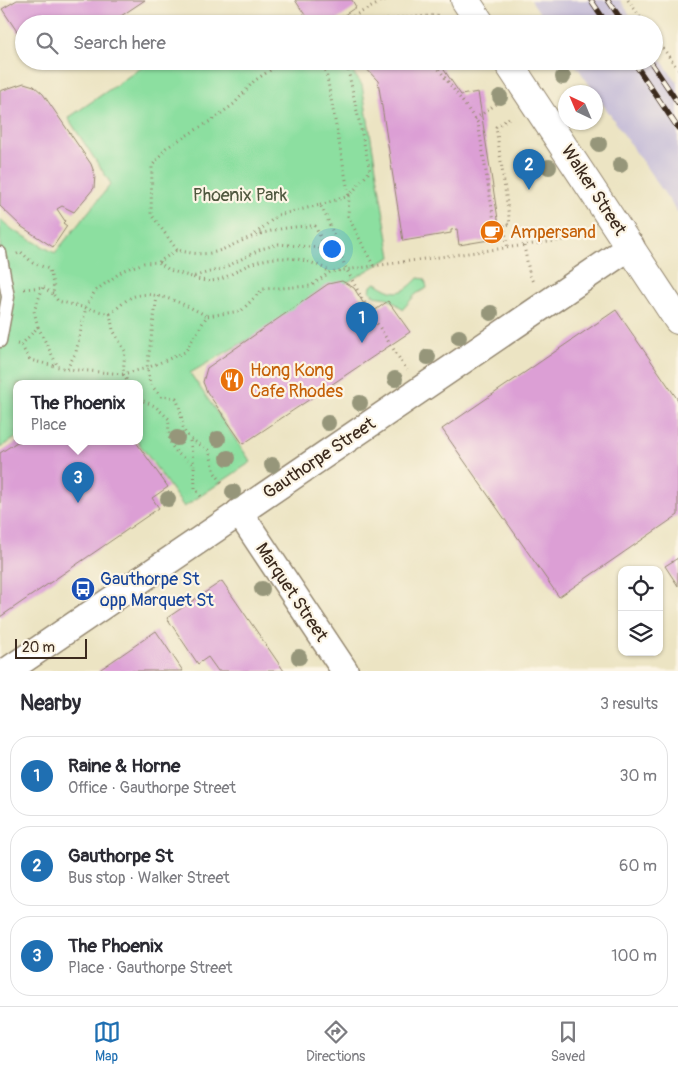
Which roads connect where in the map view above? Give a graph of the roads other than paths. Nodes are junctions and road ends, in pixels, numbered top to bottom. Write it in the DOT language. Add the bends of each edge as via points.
graph roads {
  1 [pos="465,0"];
  2 [pos="475,15"];
  3 [pos="513,70"];
  4 [pos="625,238"];
  5 [pos="1,256"];
  6 [pos="678,320"];
  7 [pos="0,341"];
  8 [pos="239,512"];
  9 [pos="7,671"];
  10 [pos="345,671"];
  1 -- 2 [label="street"];
  3 -- 4 [label="street, Walker Street"];
  4 -- 6 [label="street, Walker Street"];
  4 -- 8 [label="street, Gauthorpe Street"];
  5 -- 7 [label="lane" via="8,297"];
  8 -- 9 [label="street, Gauthorpe Street"];
  8 -- 10 [label="street, Marquet Street"];
}
